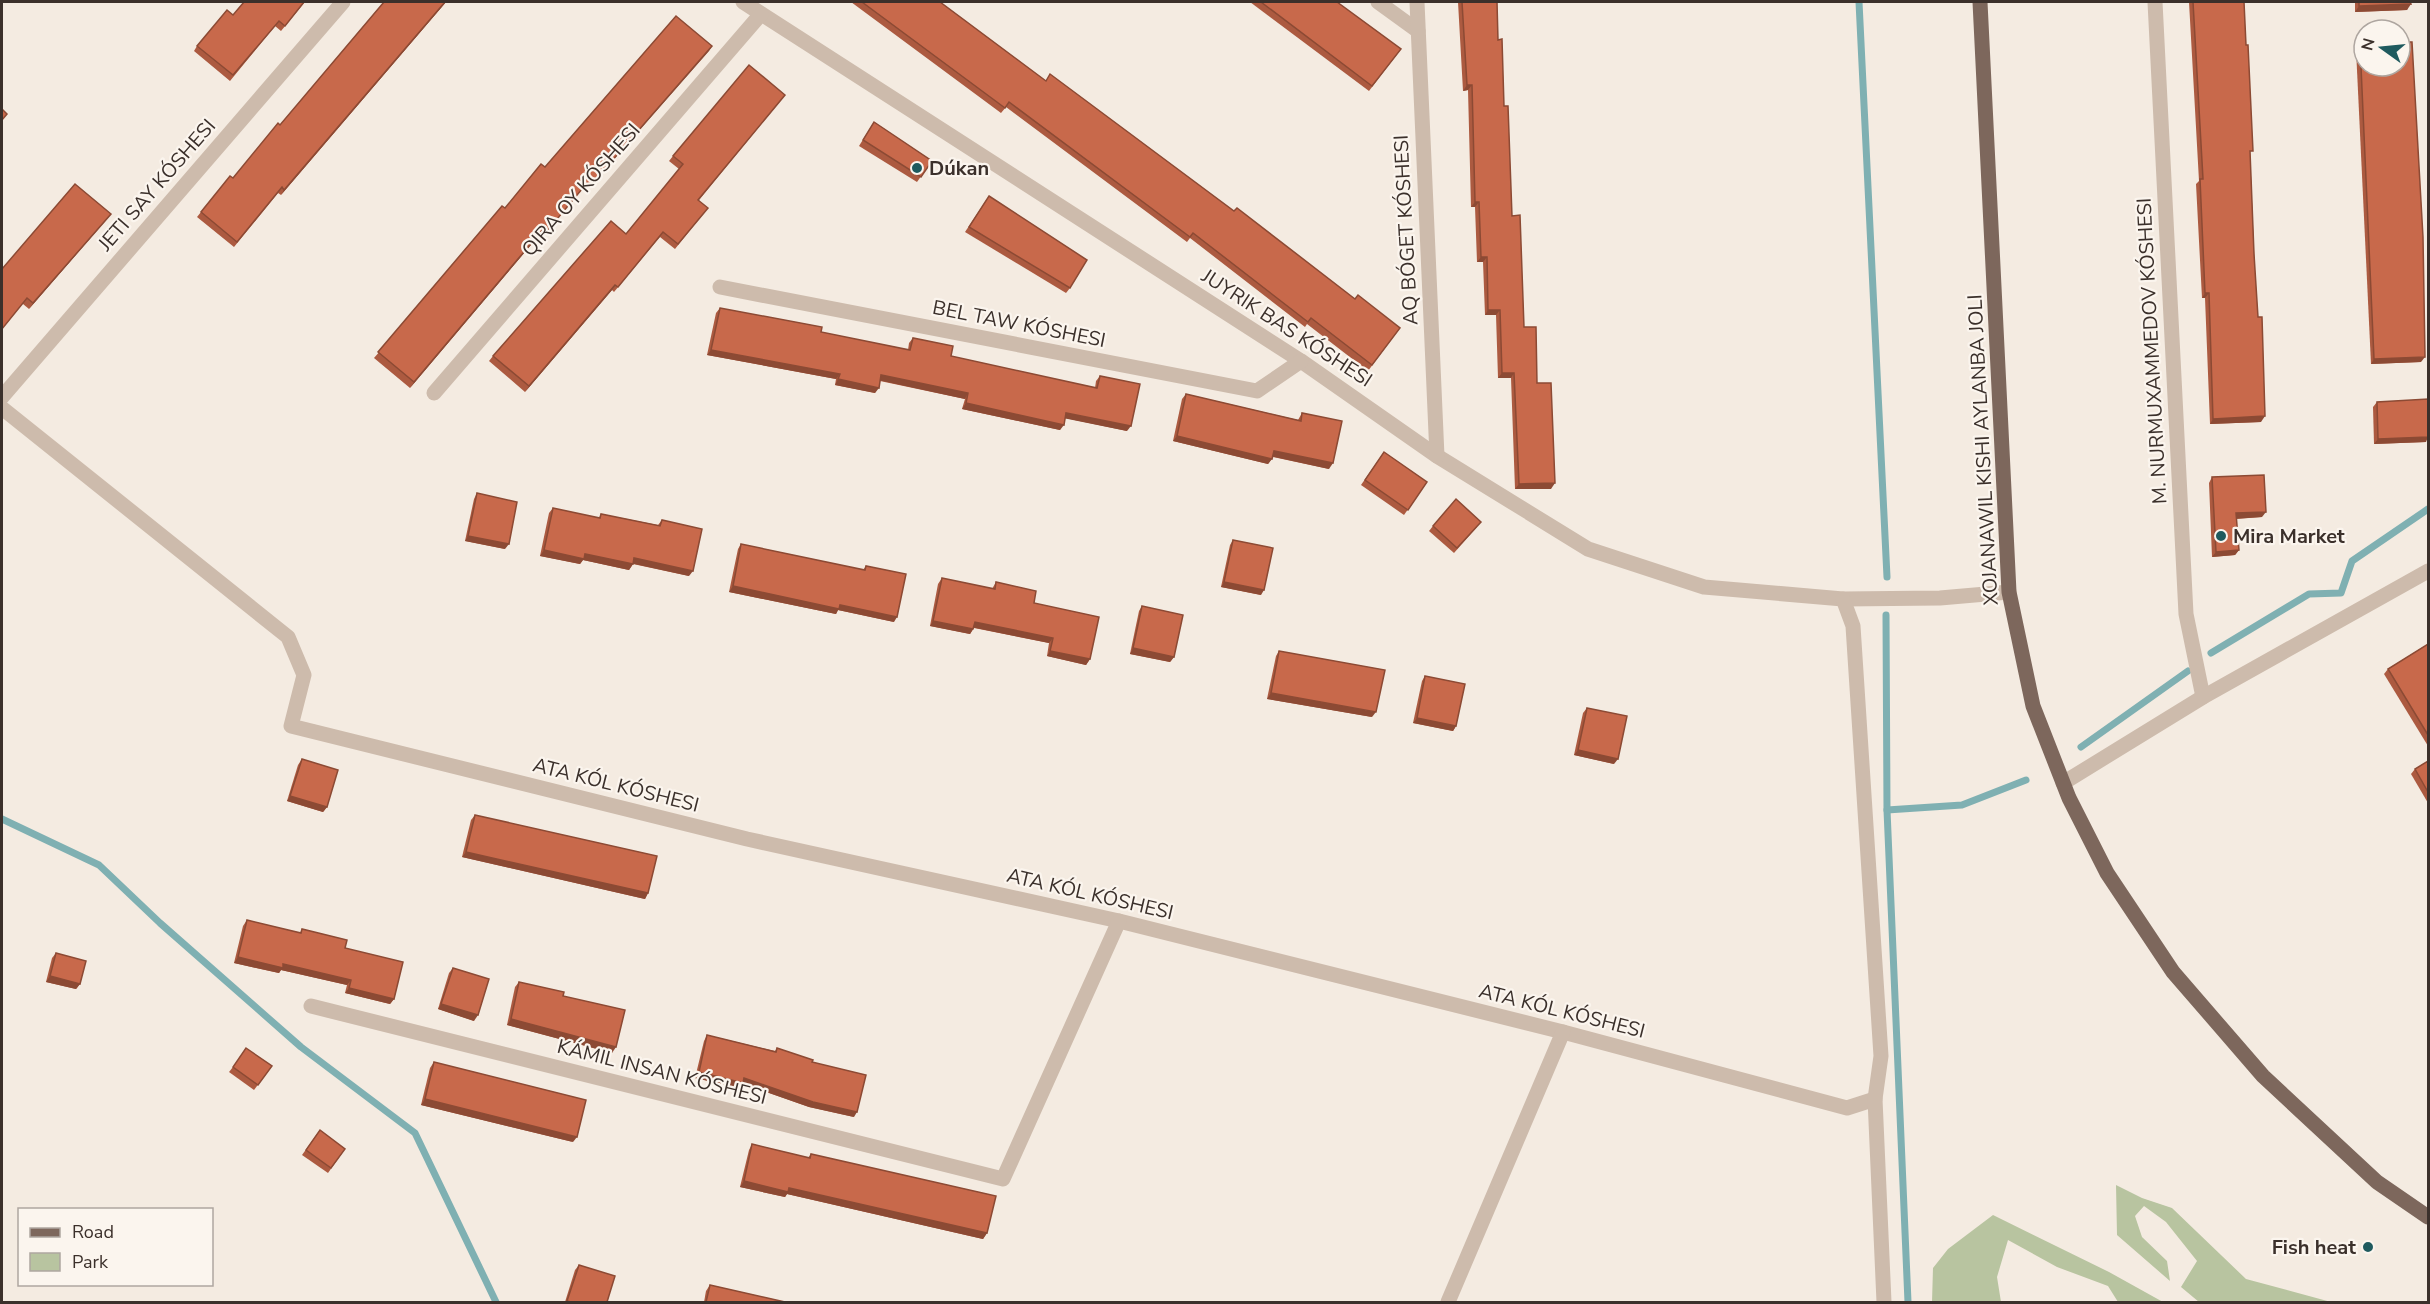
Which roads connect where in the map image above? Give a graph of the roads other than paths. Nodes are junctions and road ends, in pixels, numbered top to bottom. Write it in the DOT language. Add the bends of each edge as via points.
graph roads {
  1 [pos="343,2"];
  2 [pos="743,2"];
  3 [pos="1378,2"];
  4 [pos="1417,2"];
  5 [pos="1980,2"];
  6 [pos="2155,2"];
  7 [pos="760,15"];
  8 [pos="1418,31"];
  9 [pos="720,287"];
  10 [pos="1302,361"];
  11 [pos="434,393"];
  12 [pos="2,397"];
  13 [pos="2,408"];
  14 [pos="1437,456"];
  15 [pos="2428,571"];
  16 [pos="2009,592"];
  17 [pos="1843,599"];
  18 [pos="2203,697"];
  19 [pos="2063,783"];
  20 [pos="1119,921"];
  21 [pos="311,1006"];
  22 [pos="1563,1032"];
  23 [pos="1875,1099"];
  24 [pos="2428,1217"];
  25 [pos="1448,1302"];
  26 [pos="1884,1302"];
  1 -- 12 [label="street, JETI SAY KÓSHESI"];
  2 -- 7 [label="street, JUYRIK BAS KÓSHESI"];
  3 -- 8 [label="street"];
  4 -- 8 [label="street, AQ BÓGET KÓSHESI"];
  5 -- 16 [label="main road"];
  6 -- 18 [label="street, M. NURMUXAMMEDOV KÓSHESI" via="2186,614"];
  7 -- 10 [label="street, JUYRIK BAS KÓSHESI"];
  7 -- 11 [label="street"];
  8 -- 14 [label="street, AQ BÓGET KÓSHESI"];
  9 -- 10 [label="street, BEL TAW KÓSHESI" via="1257,391"];
  10 -- 14 [label="street, JUYRIK BAS KÓSHESI"];
  13 -- 20 [label="street, ATA KÓL KÓSHESI" via="288,638 303,675 291,726 747,839"];
  14 -- 17 [label="street, JUYRIK BAS KÓSHESI" via="1588,549 1704,587"];
  15 -- 18 [label="street"];
  16 -- 17 [label="street, JUYRIK BAS KÓSHESI" via="1940,598"];
  16 -- 19 [label="main road" via="2033,706"];
  17 -- 23 [label="street" via="1853,626 1881,1056"];
  18 -- 19 [label="street"];
  19 -- 24 [label="main road" via="2107,873 2173,972 2264,1076 2377,1182"];
  20 -- 21 [label="street, KÁMIL INSAN KÓSHESI" via="1003,1179"];
  20 -- 22 [label="street, ATA KÓL KÓSHESI"];
  22 -- 23 [label="street, ATA KÓL KÓSHESI" via="1847,1108"];
  22 -- 25 [label="street"];
  23 -- 26 [label="street"];
}
